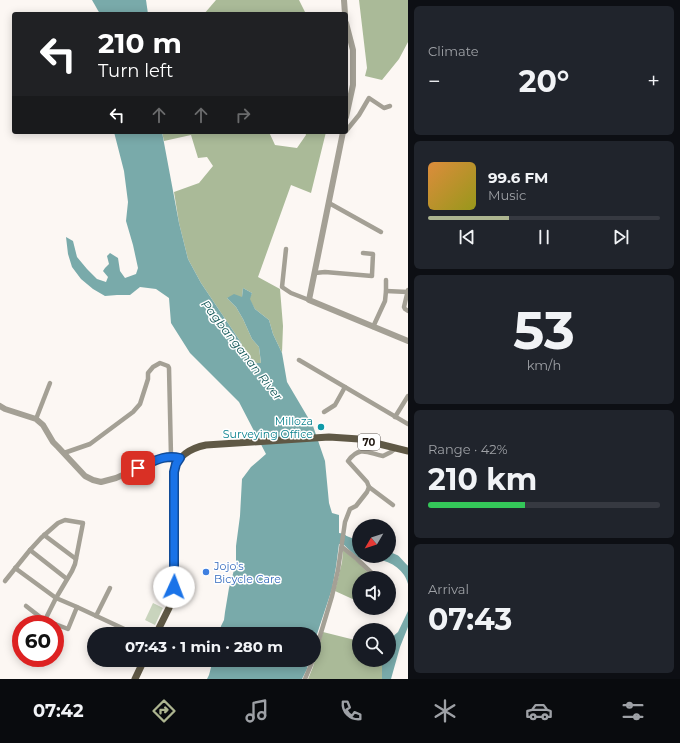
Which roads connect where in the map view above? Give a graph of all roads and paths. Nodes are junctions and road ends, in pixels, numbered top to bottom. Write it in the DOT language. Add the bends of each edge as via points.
graph roads {
  1 [pos="344,0"];
  2 [pos="345,12"];
  3 [pos="348,31"];
  4 [pos="390,106"];
  5 [pos="348,108"];
  6 [pos="348,128"];
  7 [pos="344,134"];
  8 [pos="328,203"];
  9 [pos="381,232"];
  10 [pos="286,249"];
  11 [pos="362,253"];
  12 [pos="315,273"];
  13 [pos="386,280"];
  14 [pos="386,291"];
  15 [pos="408,291"];
  16 [pos="309,300"];
  17 [pos="408,311"];
  18 [pos="373,327"];
  19 [pos="408,341"];
  20 [pos="299,360"];
  21 [pos="50,382"];
  22 [pos="345,387"];
  23 [pos="408,396"];
  24 [pos="0,406"];
  25 [pos="324,412"];
  26 [pos="395,416"];
  27 [pos="36,419"];
  28 [pos="408,424"];
  29 [pos="396,448"];
  30 [pos="408,451"];
  31 [pos="64,453"];
  32 [pos="171,456"];
  33 [pos="180,458"];
  34 [pos="369,487"];
  35 [pos="393,505"];
  36 [pos="44,535"];
  37 [pos="341,545"];
  38 [pos="30,550"];
  39 [pos="76,559"];
  40 [pos="15,568"];
  41 [pos="370,571"];
  42 [pos="68,579"];
  43 [pos="4,581"];
  44 [pos="110,588"];
  45 [pos="56,598"];
  46 [pos="26,606"];
  47 [pos="77,607"];
  48 [pos="36,615"];
  49 [pos="47,615"];
  50 [pos="96,616"];
  51 [pos="119,627"];
  52 [pos="160,627"];
  53 [pos="64,628"];
  54 [pos="321,633"];
  55 [pos="141,667"];
  56 [pos="310,667"];
  57 [pos="135,679"];
  58 [pos="305,679"];
  1 -- 2 [label="street"];
  3 -- 5 [label="street" via="353,50 353,85"];
  4 -- 6 [label="street" via="384,108 369,98"];
  7 -- 8 [label="street"];
  8 -- 9 [label="street"];
  8 -- 12 [label="street"];
  10 -- 16 [label="street" via="282,287"];
  11 -- 12 [label="street" via="373,254 372,276"];
  12 -- 16 [label="street"];
  13 -- 14 [label="street"];
  14 -- 15 [label="street"];
  14 -- 18 [label="street" via="385,301"];
  15 -- 17 [label="street" via="404,307"];
  16 -- 18 [label="street"];
  18 -- 19 [label="street"];
  20 -- 22 [label="street"];
  21 -- 27 [label="street"];
  22 -- 25 [label="street" via="334,405"];
  22 -- 26 [label="street"];
  23 -- 26 [label="street"];
  24 -- 27 [label="street"];
  26 -- 28 [label="street"];
  27 -- 31 [label="street"];
  29 -- 30 [label="main road, 70"];
  29 -- 33 [label="main road, 70" via="359,439 329,437 217,444 198,447"];
  29 -- 34 [label="street" via="384,456 366,451 352,456 348,462"];
  31 -- 32 [label="street" via="85,476 101,482"];
  31 -- 32 [label="street" via="90,444 133,412 140,404 148,373 160,363 169,368"];
  32 -- 33 [label="street"];
  33 -- 52 [label="main road" via="174,472 173,595"];
  34 -- 35 [label="street"];
  34 -- 37 [label="street" via="356,506 350,508"];
  36 -- 38 [label="street"];
  36 -- 39 [label="street"];
  36 -- 39 [label="street" via="65,520 83,523"];
  37 -- 41 [label="street"];
  37 -- 54 [label="street" via="338,570"];
  38 -- 40 [label="street"];
  38 -- 42 [label="street"];
  39 -- 42 [label="street"];
  40 -- 43 [label="street"];
  40 -- 45 [label="street"];
  42 -- 45 [label="street"];
  44 -- 50 [label="street"];
  45 -- 47 [label="street"];
  45 -- 49 [label="street"];
  46 -- 48 [label="street"];
  47 -- 50 [label="street"];
  47 -- 53 [label="street" via="68,630"];
  50 -- 51 [label="street"];
  55 -- 57 [label="main road"];
  56 -- 58 [label="street"];
}
